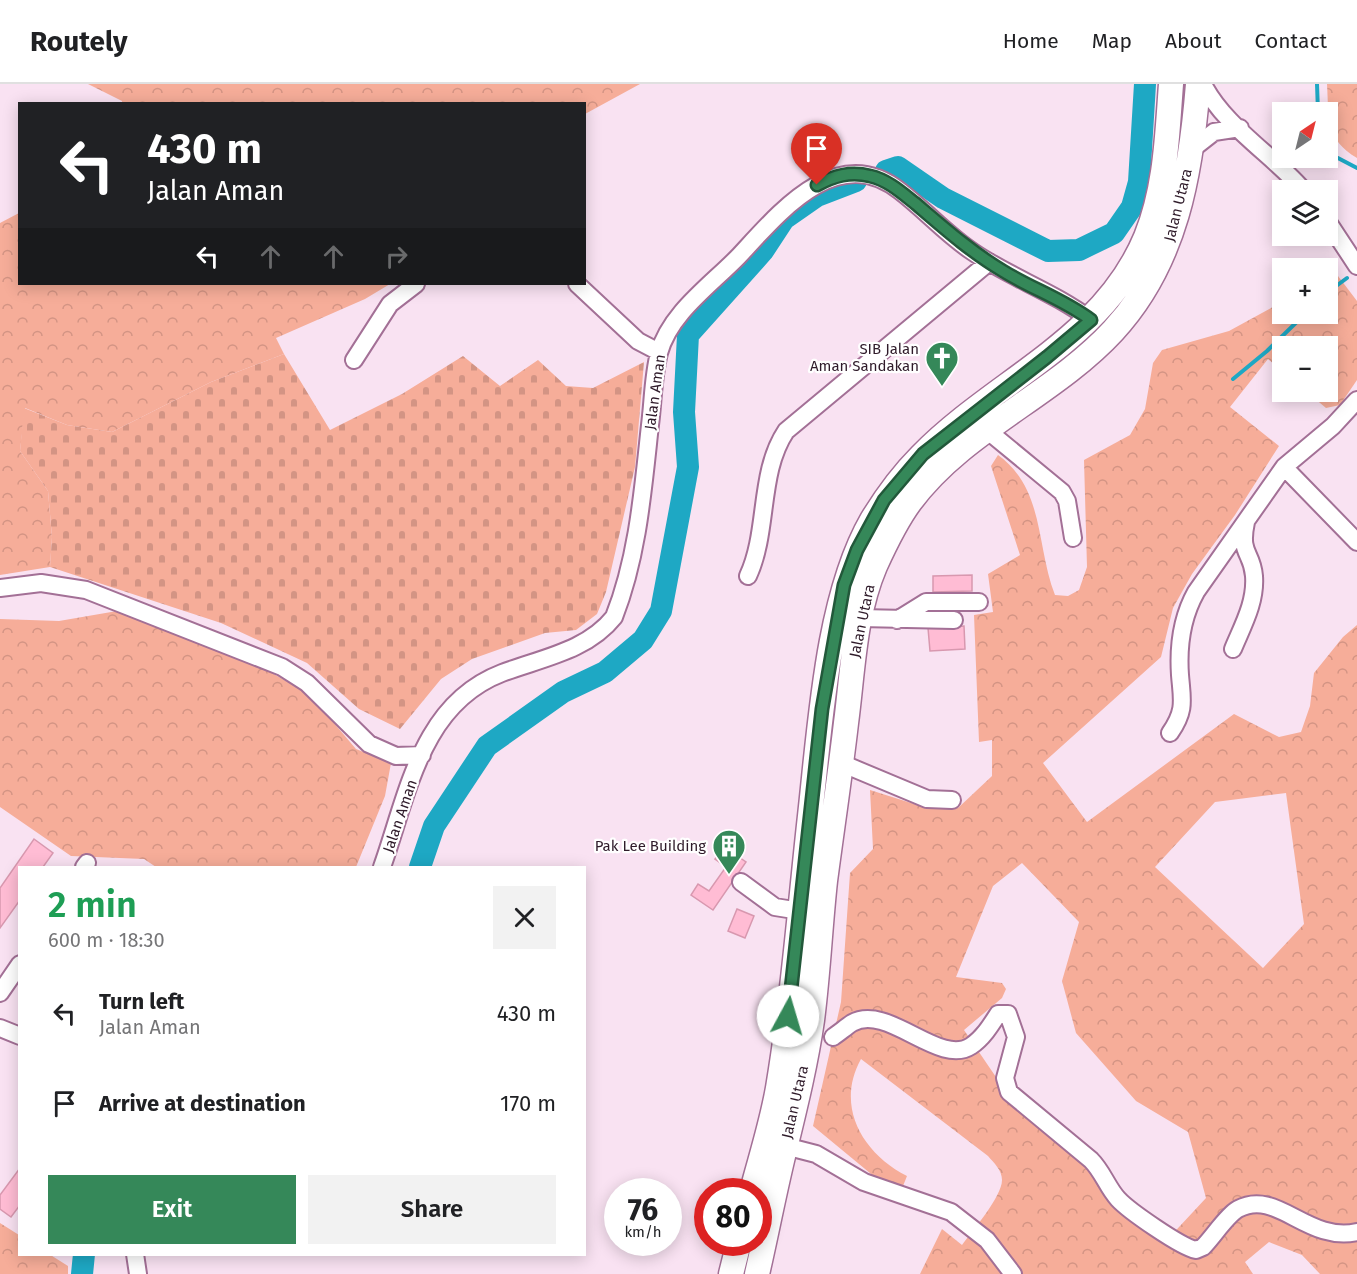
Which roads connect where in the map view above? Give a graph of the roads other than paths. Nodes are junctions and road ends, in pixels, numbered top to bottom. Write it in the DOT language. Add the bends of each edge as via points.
graph roads {
  1 [pos="1171,84"];
  2 [pos="1198,84"];
  3 [pos="1203,84"];
  4 [pos="1240,128"];
  5 [pos="1191,150"];
  6 [pos="1293,180"];
  7 [pos="1186,182"];
  8 [pos="1338,237"];
  9 [pos="989,262"];
  10 [pos="1357,266"];
  11 [pos="415,285"];
  12 [pos="578,285"];
  13 [pos="1091,320"];
  14 [pos="659,352"];
  15 [pos="354,360"];
  16 [pos="1357,400"];
  17 [pos="988,431"];
  18 [pos="1284,467"];
  19 [pos="1246,521"];
  20 [pos="1073,538"];
  21 [pos="1357,542"];
  22 [pos="748,576"];
  23 [pos="0,588"];
  24 [pos="979,602"];
  25 [pos="860,618"];
  26 [pos="896,620"];
  27 [pos="954,620"];
  28 [pos="1233,649"];
  29 [pos="1170,733"];
  30 [pos="422,754"];
  31 [pos="841,763"];
  32 [pos="952,800"];
  33 [pos="382,866"];
  34 [pos="741,882"];
  35 [pos="800,910"];
  36 [pos="18,967"];
  37 [pos="0,993"];
  38 [pos="0,1028"];
  39 [pos="18,1035"];
  40 [pos="833,1037"];
  41 [pos="785,1146"];
  42 [pos="755,1178"];
  43 [pos="1357,1232"];
  44 [pos="135,1256"];
  45 [pos="736,1256"];
  46 [pos="138,1274"];
  47 [pos="731,1274"];
  48 [pos="757,1274"];
  49 [pos="1013,1274"];
  1 -- 13 [label="highway, Jalan Utara" via="1165,169 1154,213 1145,239"];
  2 -- 5 [label="highway, Jalan Utara"];
  3 -- 4 [label="street"];
  4 -- 5 [label="street" via="1214,132"];
  4 -- 6 [label="street"];
  5 -- 7 [label="highway, Jalan Utara"];
  7 -- 13 [label="highway" via="1151,257 1116,315 1100,325"];
  7 -- 17 [label="highway, Jalan Utara" via="1171,238 1159,264 1115,329 1091,353"];
  8 -- 10 [label="street"];
  9 -- 13 [label="street, Jalan Aman" via="1069,303"];
  9 -- 14 [label="street, Jalan Aman" via="884,181 852,174 833,177 777,214 684,310"];
  9 -- 22 [label="street" via="786,431 776,454 758,546"];
  11 -- 15 [label="street" via="390,304"];
  12 -- 14 [label="street" via="638,340"];
  13 -- 35 [label="highway, Jalan Utara" via="923,454 884,500 870,524 844,585 837,621 822,709"];
  14 -- 30 [label="street, Jalan Aman" via="639,522 614,616 584,643 500,674 461,697 442,715"];
  16 -- 18 [label="street"];
  17 -- 20 [label="street" via="1062,492"];
  17 -- 25 [label="highway, Jalan Utara" via="956,454 912,500 876,565"];
  18 -- 19 [label="street"];
  18 -- 21 [label="street"];
  19 -- 28 [label="street" via="1243,546 1253,568 1254,595"];
  19 -- 29 [label="street" via="1186,610 1181,631 1182,707 1180,719"];
  23 -- 30 [label="street" via="58,584 112,599 282,667 307,683 369,744 396,756"];
  24 -- 26 [label="street" via="926,602"];
  25 -- 26 [label="street"];
  25 -- 31 [label="highway, Jalan Utara"];
  26 -- 27 [label="street"];
  30 -- 33 [label="street, Jalan Aman"];
  31 -- 32 [label="street" via="927,799"];
  31 -- 41 [label="highway, Jalan Utara" via="812,1020"];
  34 -- 35 [label="street" via="775,908"];
  35 -- 42 [label="highway, Jalan Utara" via="777,1091"];
  36 -- 37 [label="street"];
  38 -- 39 [label="street"];
  40 -- 43 [label="street" via="853,1022 882,1022 940,1047 960,1050 979,1040 998,1014 1008,1014 1016,1037 1005,1078 1009,1092 1091,1160 1119,1200 1165,1234 1196,1250 1239,1209 1266,1205 1276,1206 1320,1230"];
  41 -- 48 [label="highway, Jalan Utara"];
  41 -- 49 [label="street" via="816,1154 864,1182 951,1212 987,1240"];
  44 -- 46 [label="street"];
  45 -- 47 [label="highway"];
}
